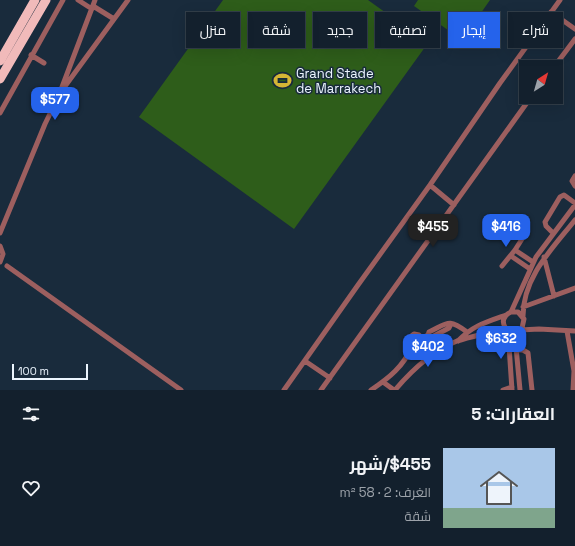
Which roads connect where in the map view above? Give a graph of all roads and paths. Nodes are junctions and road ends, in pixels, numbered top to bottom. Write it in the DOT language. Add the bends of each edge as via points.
graph roads {
  1 [pos="35,0"];
  2 [pos="46,0"];
  3 [pos="63,0"];
  4 [pos="78,0"];
  5 [pos="95,0"];
  6 [pos="128,0"];
  7 [pos="560,0"];
  8 [pos="92,7"];
  9 [pos="551,12"];
  10 [pos="114,18"];
  11 [pos="563,20"];
  12 [pos="575,29"];
  13 [pos="575,39"];
  14 [pos="525,48"];
  15 [pos="31,55"];
  16 [pos="559,60"];
  17 [pos="0,61"];
  18 [pos="44,63"];
  19 [pos="0,79"];
  20 [pos="58,95"];
  21 [pos="526,104"];
  22 [pos="0,113"];
  23 [pos="575,176"];
  24 [pos="430,186"];
  25 [pos="575,186"];
  26 [pos="575,204"];
  27 [pos="454,205"];
  28 [pos="575,220"];
  29 [pos="555,231"];
  30 [pos="0,233"];
  31 [pos="563,235"];
  32 [pos="522,239"];
  33 [pos="0,246"];
  34 [pos="515,250"];
  35 [pos="511,256"];
  36 [pos="544,257"];
  37 [pos="1,261"];
  38 [pos="532,265"];
  39 [pos="502,266"];
  40 [pos="537,269"];
  41 [pos="575,288"];
  42 [pos="554,296"];
  43 [pos="523,307"];
  44 [pos="511,312"];
  45 [pos="506,315"];
  46 [pos="523,316"];
  47 [pos="507,329"];
  48 [pos="518,331"];
  49 [pos="567,331"];
  50 [pos="575,331"];
  51 [pos="467,332"];
  52 [pos="422,339"];
  53 [pos="457,342"];
  54 [pos="412,346"];
  55 [pos="419,346"];
  56 [pos="516,350"];
  57 [pos="437,352"];
  58 [pos="431,355"];
  59 [pos="305,361"];
  60 [pos="330,378"];
  61 [pos="383,382"];
  62 [pos="512,388"];
  63 [pos="181,390"];
  64 [pos="284,390"];
  65 [pos="322,390"];
  66 [pos="371,390"];
  67 [pos="394,390"];
  68 [pos="503,390"];
  69 [pos="520,390"];
  70 [pos="532,390"];
  71 [pos="573,390"];
  1 -- 17 [label="highway"];
  2 -- 19 [label="highway"];
  3 -- 15 [label="street"];
  4 -- 8 [label="street"];
  5 -- 8 [label="street"];
  6 -- 10 [label="street"];
  7 -- 9 [label="street"];
  8 -- 10 [label="street"];
  8 -- 20 [label="street"];
  10 -- 20 [label="street"];
  11 -- 12 [label="street"];
  13 -- 16 [label="street"];
  14 -- 24 [label="street"];
  15 -- 18 [label="street"];
  15 -- 22 [label="street"];
  20 -- 30 [label="street"];
  21 -- 27 [label="street"];
  23 -- 25 [label="street" via="572,181"];
  24 -- 27 [label="street"];
  24 -- 59 [label="street"];
  26 -- 29 [label="street"];
  26 -- 29 [label="street" via="564,195 560,197 545,222 546,226"];
  27 -- 60 [label="street"];
  28 -- 31 [label="street"];
  29 -- 31 [label="street"];
  29 -- 38 [label="street"];
  31 -- 36 [label="street"];
  32 -- 34 [label="street"];
  33 -- 37 [label="street"];
  34 -- 35 [label="street"];
  34 -- 38 [label="street"];
  35 -- 38 [label="street"];
  35 -- 39 [label="street"];
  36 -- 40 [label="street"];
  36 -- 42 [label="street"];
  37 -- 63 [label="street"];
  38 -- 40 [label="street"];
  38 -- 44 [label="street"];
  40 -- 43 [label="street"];
  41 -- 42 [label="street"];
  42 -- 43 [label="street"];
  43 -- 46 [label="street"];
  44 -- 45 [label="street"];
  44 -- 46 [label="street" via="518,312"];
  45 -- 47 [label="street" via="503,321"];
  45 -- 51 [label="street"];
  46 -- 48 [label="street" via="524,325"];
  47 -- 48 [label="street"];
  47 -- 53 [label="street"];
  47 -- 62 [label="street"];
  48 -- 49 [label="street"];
  48 -- 56 [label="street"];
  49 -- 50 [label="street"];
  49 -- 71 [label="street" via="574,371"];
  51 -- 52 [label="street" via="454,323 432,337 428,335"];
  51 -- 53 [label="street"];
  52 -- 54 [label="street" via="416,334 411,336 409,341"];
  52 -- 55 [label="street"];
  52 -- 57 [label="street"];
  53 -- 57 [label="street"];
  54 -- 55 [label="street"];
  54 -- 61 [label="street" via="401,366"];
  55 -- 58 [label="street"];
  56 -- 69 [label="street"];
  56 -- 70 [label="street" via="528,353"];
  57 -- 58 [label="street"];
  58 -- 67 [label="street" via="409,373"];
  59 -- 60 [label="street"];
  59 -- 64 [label="street"];
  60 -- 65 [label="street"];
  61 -- 66 [label="street"];
  61 -- 67 [label="street"];
  62 -- 68 [label="street"];
}
